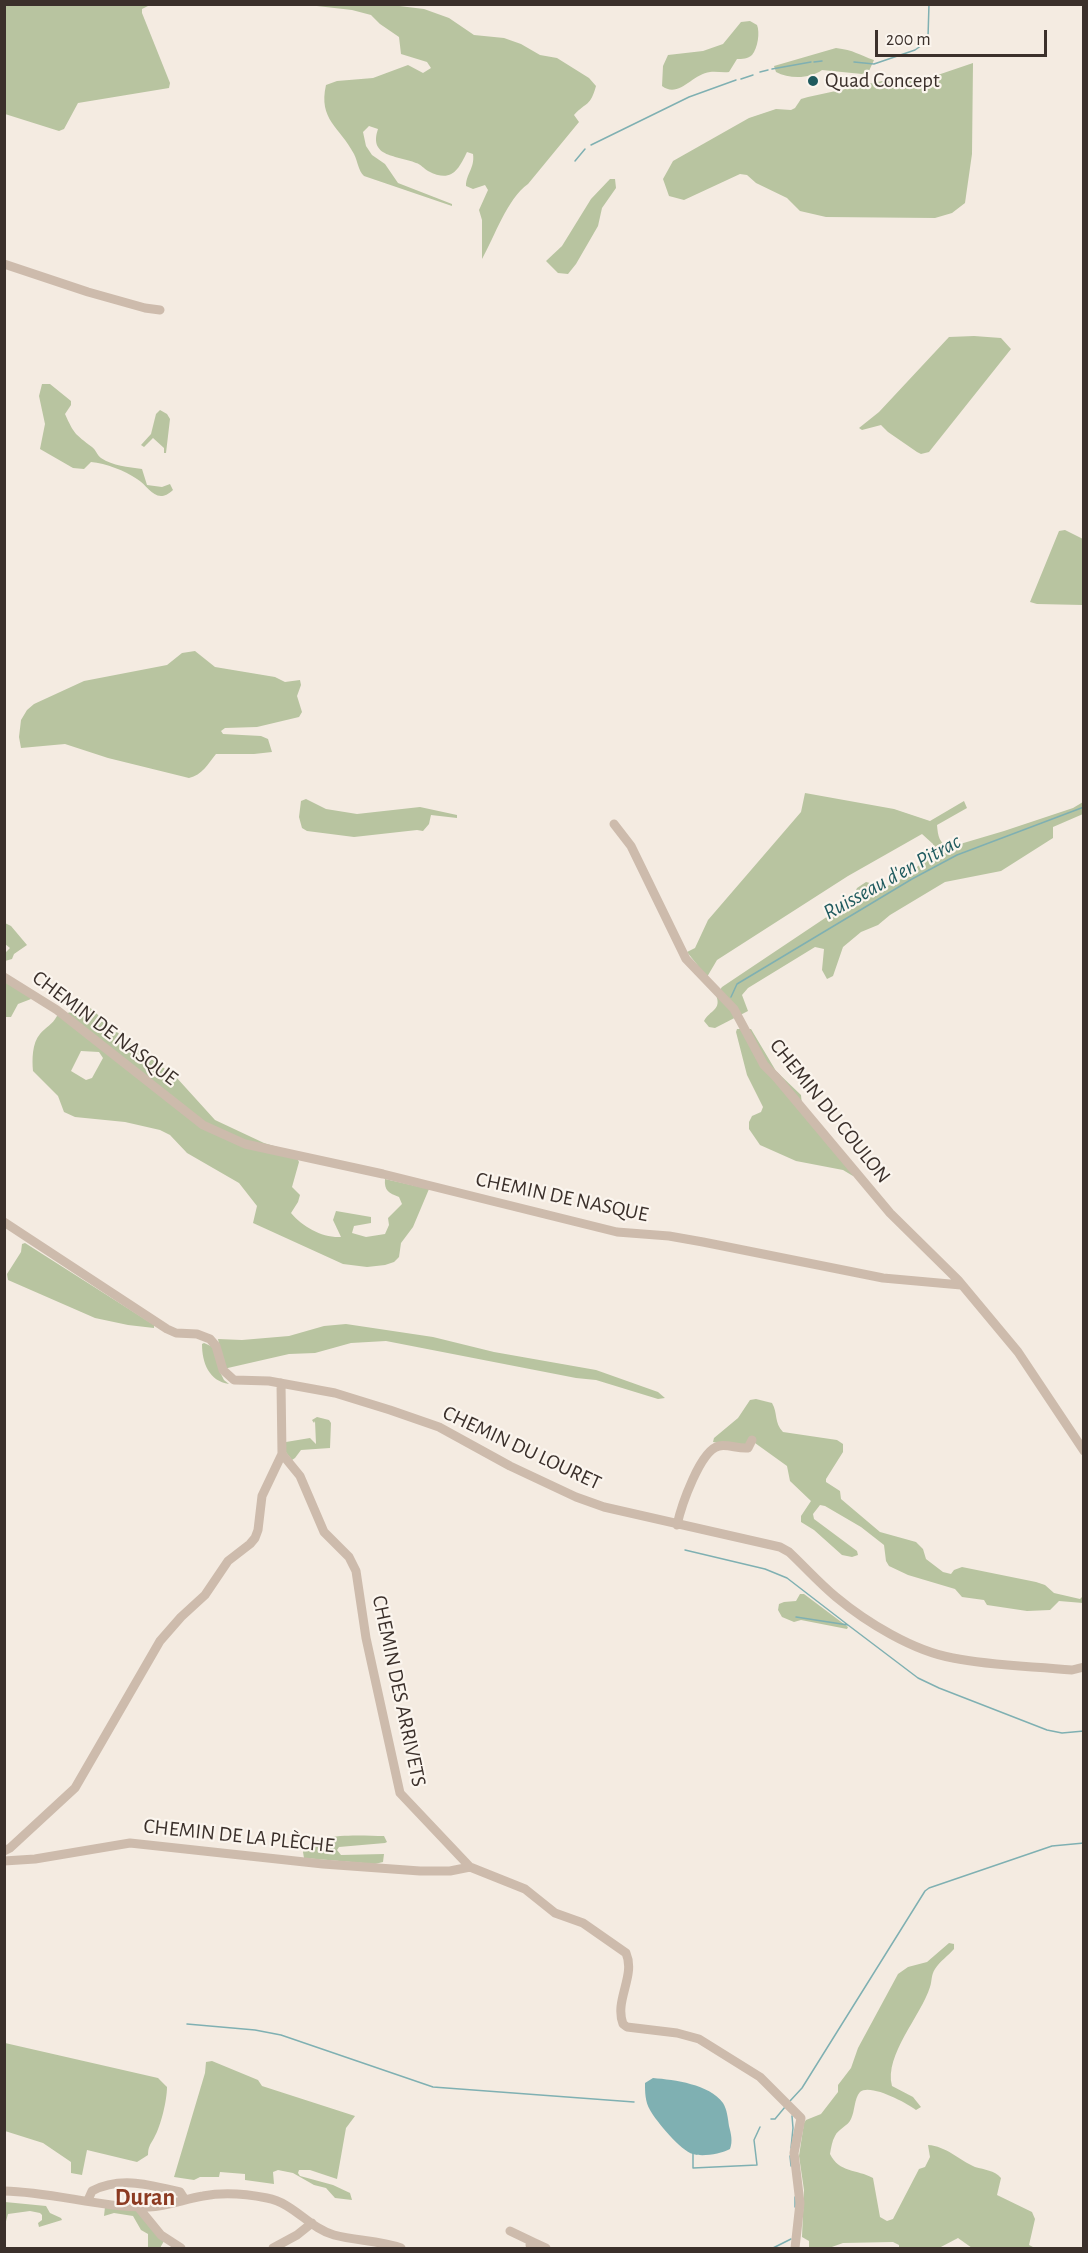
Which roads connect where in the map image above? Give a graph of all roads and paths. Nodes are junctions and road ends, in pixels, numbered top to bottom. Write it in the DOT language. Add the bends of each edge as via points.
graph roads {
  1 [pos="4,264"];
  2 [pos="160,310"];
  3 [pos="614,824"];
  4 [pos="4,977"];
  5 [pos="4,1222"];
  6 [pos="961,1285"];
  7 [pos="281,1383"];
  8 [pos="752,1440"];
  9 [pos="1083,1451"];
  10 [pos="282,1454"];
  11 [pos="677,1525"];
  12 [pos="1083,1667"];
  13 [pos="4,1851"];
  14 [pos="4,1861"];
  15 [pos="470,1867"];
  16 [pos="139,2183"];
  17 [pos="4,2192"];
  18 [pos="139,2194"];
  19 [pos="88,2200"];
  20 [pos="185,2200"];
  21 [pos="138,2207"];
  22 [pos="312,2223"];
  23 [pos="510,2231"];
  24 [pos="181,2248"];
  25 [pos="273,2248"];
  26 [pos="401,2248"];
  27 [pos="546,2248"];
  28 [pos="795,2248"];
  1 -- 2 [label="street" via="88,292"];
  3 -- 6 [label="street, CHEMIN DU COULON" via="631,846 686,959 734,1009 764,1065 890,1213"];
  4 -- 6 [label="street, CHEMIN DE NASQUE" via="57,1010 203,1125 245,1144 616,1232 704,1242 883,1278"];
  5 -- 7 [label="street, CHEMIN DU LOURET" via="167,1329 210,1340 216,1346 226,1376 241,1381"];
  6 -- 9 [label="street" via="1018,1352"];
  7 -- 10 [label="street"];
  7 -- 11 [label="street, CHEMIN DU LOURET" via="335,1393 439,1427 576,1497"];
  8 -- 11 [label="street" via="748,1448 720,1445 710,1450 688,1488"];
  10 -- 13 [label="street" via="262,1496 255,1538 228,1561 205,1595 160,1641 75,1788"];
  10 -- 15 [label="street, CHEMIN DES ARRIVETS" via="300,1476 324,1532 349,1557 356,1571 399,1793"];
  11 -- 12 [label="street, CHEMIN DU LOURET" via="780,1547 854,1610 895,1636 937,1654 992,1663 1072,1670"];
  14 -- 15 [label="street, CHEMIN DE LA PLÈCHE" via="130,1843 420,1871"];
  15 -- 28 [label="street, CHEMIN DES ARRIVETS" via="525,1889 555,1913 583,1923 626,1953 629,1965 620,2013 623,2024 699,2039 760,2077 801,2118 794,2153 800,2203"];
  16 -- 18 [label="street"];
  16 -- 19 [label="street" via="100,2187"];
  16 -- 20 [label="street" via="180,2192"];
  17 -- 19 [label="street"];
  19 -- 21 [label="street" via="107,2206"];
  20 -- 21 [label="street"];
  20 -- 22 [label="street" via="221,2194 265,2198 285,2203"];
  21 -- 24 [label="street" via="157,2230"];
  22 -- 25 [label="street"];
  22 -- 26 [label="street" via="334,2235"];
  23 -- 27 [label="street"];
}
